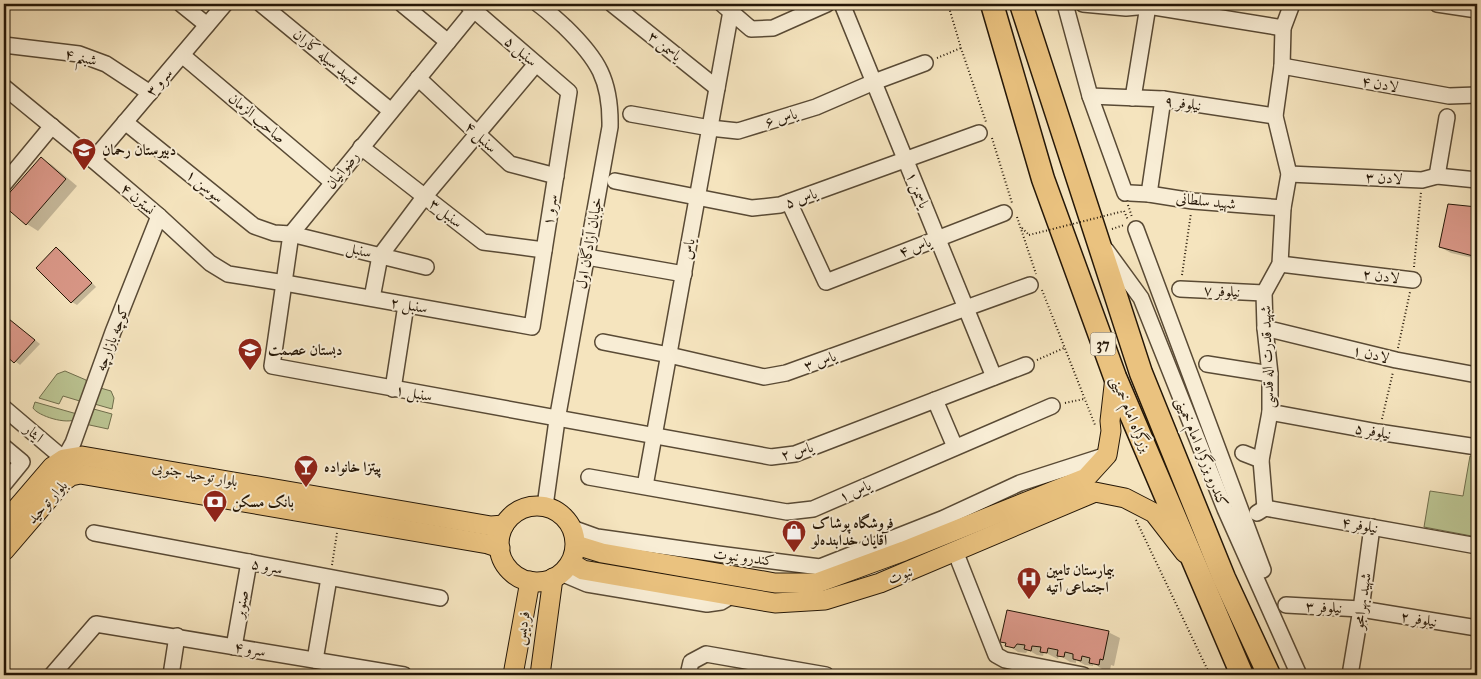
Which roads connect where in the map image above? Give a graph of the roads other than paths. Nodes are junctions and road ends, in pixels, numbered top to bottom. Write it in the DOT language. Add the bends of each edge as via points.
graph roads {
  1 [pos="181,4"];
  2 [pos="225,4"];
  3 [pos="261,4"];
  4 [pos="402,4"];
  5 [pos="612,4"];
  6 [pos="827,4"];
  7 [pos="842,4"];
  8 [pos="992,4"];
  9 [pos="1021,4"];
  10 [pos="1064,4"];
  11 [pos="1084,4"];
  12 [pos="1292,4"];
  13 [pos="1436,4"];
  14 [pos="543,5"];
  15 [pos="473,6"];
  16 [pos="1127,6"];
  17 [pos="1148,6"];
  18 [pos="727,8"];
  19 [pos="1477,10"];
  20 [pos="207,25"];
  21 [pos="1283,28"];
  22 [pos="448,42"];
  23 [pos="4,45"];
  24 [pos="182,55"];
  25 [pos="925,63"];
  26 [pos="536,64"];
  27 [pos="1282,66"];
  28 [pos="418,78"];
  29 [pos="874,82"];
  30 [pos="4,87"];
  31 [pos="717,88"];
  32 [pos="568,92"];
  33 [pos="150,93"];
  34 [pos="1477,95"];
  35 [pos="1090,96"];
  36 [pos="1133,98"];
  37 [pos="1163,99"];
  38 [pos="391,111"];
  39 [pos="631,114"];
  40 [pos="1275,116"];
  41 [pos="1447,118"];
  42 [pos="125,122"];
  43 [pos="52,126"];
  44 [pos="710,128"];
  45 [pos="478,134"];
  46 [pos="987,134"];
  47 [pos="361,147"];
  48 [pos="93,160"];
  49 [pos="906,160"];
  50 [pos="1289,174"];
  51 [pos="556,176"];
  52 [pos="1429,178"];
  53 [pos="1477,180"];
  54 [pos="615,181"];
  55 [pos="332,182"];
  56 [pos="4,184"];
  57 [pos="1149,194"];
  58 [pos="425,196"];
  59 [pos="697,198"];
  60 [pos="789,202"];
  61 [pos="1283,208"];
  62 [pos="1010,209"];
  63 [pos="158,216"];
  64 [pos="1132,226"];
  65 [pos="292,234"];
  66 [pos="1096,235"];
  67 [pos="938,238"];
  68 [pos="544,250"];
  69 [pos="380,256"];
  70 [pos="587,257"];
  71 [pos="1280,264"];
  72 [pos="426,267"];
  73 [pos="684,274"];
  74 [pos="1413,280"];
  75 [pos="1035,281"];
  76 [pos="285,283"];
  77 [pos="1180,288"];
  78 [pos="1264,293"];
  79 [pos="372,298"];
  80 [pos="406,305"];
  81 [pos="966,309"];
  82 [pos="532,327"];
  83 [pos="1265,328"];
  84 [pos="603,342"];
  85 [pos="669,355"];
  86 [pos="1207,364"];
  87 [pos="1026,365"];
  88 [pos="272,366"];
  89 [pos="1270,374"];
  90 [pos="1477,375"];
  91 [pos="994,377"];
  92 [pos="1115,377"];
  93 [pos="393,389"];
  94 [pos="935,400"];
  95 [pos="1052,406"];
  96 [pos="4,408"];
  97 [pos="1270,412"];
  98 [pos="557,420"];
  99 [pos="654,437"];
  100 [pos="4,447"];
  101 [pos="955,447"];
  102 [pos="1477,447"];
  103 [pos="1243,453"];
  104 [pos="1261,460"];
  105 [pos="68,467"];
  106 [pos="589,476"];
  107 [pos="4,484"];
  108 [pos="645,486"];
  109 [pos="545,506"];
  110 [pos="1265,508"];
  111 [pos="1245,520"];
  112 [pos="4,523"];
  113 [pos="504,525"];
  114 [pos="1372,527"];
  115 [pos="94,533"];
  116 [pos="574,536"];
  117 [pos="1477,546"];
  118 [pos="500,548"];
  119 [pos="4,551"];
  120 [pos="955,551"];
  121 [pos="248,562"];
  122 [pos="1193,563"];
  123 [pos="1263,570"];
  124 [pos="562,571"];
  125 [pos="330,578"];
  126 [pos="530,581"];
  127 [pos="440,598"];
  128 [pos="1286,606"];
  129 [pos="1361,609"];
  130 [pos="1477,628"];
  131 [pos="178,636"];
  132 [pos="234,647"];
  133 [pos="315,660"];
  134 [pos="350,670"];
  135 [pos="52,675"];
  136 [pos="171,675"];
  137 [pos="404,675"];
  138 [pos="513,675"];
  139 [pos="540,675"];
  140 [pos="688,675"];
  141 [pos="826,675"];
  142 [pos="1082,675"];
  143 [pos="1242,675"];
  144 [pos="1269,675"];
  145 [pos="1299,675"];
  146 [pos="1350,675"];
  1 -- 20 [label="street"];
  2 -- 20 [label="street, سرو ۳"];
  3 -- 38 [label="street, شهید سیله کاران"];
  4 -- 22 [label="street"];
  5 -- 31 [label="street, یاسمن ۳"];
  6 -- 18 [label="street" via="772,28 751,29"];
  7 -- 29 [label="street, یاسمن ۱"];
  8 -- 92 [label="highway, بزرگراه امام خمینی / 37" via="1043,179"];
  9 -- 66 [label="highway, بزرگراه امام خمینی / 37"];
  10 -- 35 [label="street"];
  11 -- 16 [label="street"];
  12 -- 21 [label="street, شهید قدرت اله قدسی"];
  13 -- 19 [label="street"];
  14 -- 70 [label="street, خیابان آزادگان اول" via="597,63 606,84 610,106 610,127"];
  15 -- 22 [label="street, رضوانیان"];
  15 -- 26 [label="street, سنبل ۵"];
  16 -- 17 [label="street"];
  17 -- 21 [label="street"];
  17 -- 36 [label="street"];
  18 -- 31 [label="street, یاس"];
  20 -- 24 [label="street, سرو ۳"];
  21 -- 27 [label="street, شهید قدرت اله قدسی"];
  22 -- 28 [label="street, رضوانیان"];
  23 -- 33 [label="street, شبنم ۴" via="79,54 106,64"];
  24 -- 33 [label="street, سرو ۳"];
  24 -- 55 [label="street, صاحب الزمان"];
  25 -- 29 [label="street, یاس ۶"];
  26 -- 32 [label="street, سنبل ۵"];
  26 -- 45 [label="street"];
  27 -- 34 [label="street, لادن ۴" via="1449,96"];
  27 -- 40 [label="street, شهید قدرت اله قدسی"];
  28 -- 38 [label="street, رضوانیان"];
  28 -- 45 [label="street, سنبل ۴"];
  29 -- 44 [label="street, یاس ۶" via="816,107 738,131"];
  29 -- 49 [label="street, یاسمن ۱"];
  30 -- 43 [label="street, نسترن ۴"];
  31 -- 44 [label="street, یاس"];
  32 -- 51 [label="street, سرو ۱"];
  33 -- 42 [label="street, سرو ۳"];
  35 -- 36 [label="street, نیلوفر ۹"];
  35 -- 57 [label="street, شهید سلطانی" via="1127,193"];
  36 -- 37 [label="street, نیلوفر ۹"];
  37 -- 40 [label="street, نیلوفر ۹"];
  37 -- 57 [label="street"];
  38 -- 47 [label="street, رضوانیان"];
  39 -- 44 [label="street, یاس ۶"];
  40 -- 50 [label="street, شهید قدرت اله قدسی"];
  41 -- 52 [label="street"];
  42 -- 48 [label="street, سرو ۳"];
  42 -- 65 [label="street, سوسن ۱" via="254,226 274,233"];
  43 -- 48 [label="street, نسترن ۴"];
  43 -- 56 [label="street"];
  44 -- 59 [label="street, یاس"];
  45 -- 51 [label="street, سنبل ۴" via="510,164"];
  45 -- 58 [label="street"];
  46 -- 49 [label="street, یاس ۵"];
  47 -- 55 [label="street, رضوانیان"];
  47 -- 58 [label="street, سنبل ۳"];
  48 -- 63 [label="street, نسترن ۴"];
  49 -- 60 [label="street, یاس ۵"];
  49 -- 67 [label="street, یاسمن ۱"];
  50 -- 52 [label="street, لادن ۳"];
  50 -- 61 [label="street, شهید قدرت اله قدسی"];
  51 -- 68 [label="street, سرو ۱"];
  52 -- 53 [label="street, لادن ۳"];
  54 -- 59 [label="street, یاس ۵"];
  55 -- 65 [label="street, رضوانیان"];
  57 -- 61 [label="street, شهید سلطانی"];
  58 -- 68 [label="street, سنبل ۳" via="483,242"];
  58 -- 69 [label="street"];
  59 -- 60 [label="street, یاس ۵" via="752,208"];
  59 -- 73 [label="street, یاس"];
  60 -- 67 [label="street, یاس ۴" via="826,282"];
  61 -- 71 [label="street, شهید قدرت اله قدسی"];
  62 -- 67 [label="street, یاس ۴"];
  63 -- 76 [label="street, نسترن ۴" via="218,270"];
  63 -- 105 [label="street, کوچه بازارچه" via="73,443"];
  64 -- 111 [label="street"];
  65 -- 69 [label="street, سنبل"];
  65 -- 76 [label="street, رضوانیان"];
  66 -- 144 [label="highway, بزرگراه امام خمینی / 37" via="1141,374 1194,508"];
  66 -- 145 [label="street, کندرو بزرگراه امام خمینی" via="1141,298 1225,509"];
  67 -- 81 [label="street, یاسمن ۱"];
  68 -- 82 [label="street, سرو ۱"];
  69 -- 72 [label="street, سنبل"];
  69 -- 79 [label="street"];
  70 -- 73 [label="street"];
  70 -- 98 [label="street, خیابان آزادگان اول"];
  71 -- 74 [label="street, لادن ۲"];
  71 -- 78 [label="street, شهید قدرت اله قدسی"];
  73 -- 85 [label="street, یاس"];
  75 -- 81 [label="street, یاس ۳"];
  76 -- 79 [label="street, سنبل ۲"];
  76 -- 88 [label="street, رضوانیان"];
  77 -- 78 [label="street, نیلوفر ۷"];
  78 -- 83 [label="street, شهید قدرت اله قدسی"];
  79 -- 80 [label="street, سنبل ۲"];
  80 -- 82 [label="street, سنبل ۲"];
  80 -- 93 [label="street"];
  81 -- 85 [label="street, یاس ۳" via="764,378"];
  81 -- 91 [label="street, یاسمن ۱"];
  83 -- 89 [label="street, شهید قدرت اله قدسی"];
  83 -- 90 [label="street, لادن ۱" via="1396,360"];
  84 -- 85 [label="street, یاس ۳"];
  85 -- 99 [label="street, یاس"];
  86 -- 89 [label="street"];
  87 -- 91 [label="street, یاس ۲"];
  88 -- 93 [label="street, سنبل ۱"];
  89 -- 97 [label="street, شهید قدرت اله قدسی"];
  91 -- 94 [label="street, یاس ۲"];
  92 -- 116 [label="main road, نبوت" via="1107,455 1086,478 817,583 775,583 602,553"];
  92 -- 122 [label="highway, بزرگراه امام خمینی / 37"];
  93 -- 98 [label="street, سنبل ۱"];
  94 -- 99 [label="street, یاس ۲" via="795,454 771,458"];
  94 -- 101 [label="street"];
  95 -- 101 [label="street, یاس ۱"];
  96 -- 105 [label="street, ایثار"];
  97 -- 102 [label="street, نیلوفر ۵"];
  97 -- 104 [label="street, شهید قدرت اله قدسی"];
  98 -- 99 [label="street, یاس ۲"];
  98 -- 109 [label="street, خیابان آزادگان اول"];
  99 -- 108 [label="street, یاس"];
  100 -- 107 [label="street" via="22,462"];
  101 -- 108 [label="street, یاس ۱" via="813,509 787,512"];
  103 -- 104 [label="street"];
  104 -- 110 [label="street, شهید قدرت اله قدسی"];
  105 -- 112 [label="main road, بلوار توحید" via="52,467"];
  105 -- 113 [label="main road, بلوار توحید جنوبی" via="82,456 93,457 491,526"];
  105 -- 118 [label="main road, بلوار توحید جنوبی" via="80,474"];
  105 -- 119 [label="main road, بلوار توحید" via="64,481"];
  106 -- 108 [label="street, یاس ۱"];
  109 -- 113 [label="main road" via="522,509"];
  109 -- 116 [label="main road" via="561,514"];
  110 -- 111 [label="street"];
  110 -- 114 [label="street, نیلوفر ۴"];
  111 -- 123 [label="street"];
  113 -- 118 [label="main road"];
  114 -- 117 [label="street, نیلوفر ۴"];
  114 -- 129 [label="street, شهید بهرامجو"];
  115 -- 121 [label="street, سرو ۵"];
  116 -- 124 [label="main road"];
  118 -- 126 [label="main road" via="509,569"];
  120 -- 122 [label="main road, نبوت" via="1095,492 1125,498 1154,513"];
  120 -- 124 [label="main road, نبوت" via="880,583 825,600 775,603 583,570"];
  120 -- 142 [label="street" via="996,655 1005,660"];
  121 -- 125 [label="street, سرو ۵"];
  121 -- 132 [label="street, صنوبر"];
  122 -- 143 [label="highway, بزرگراه امام خمینی / 37"];
  124 -- 126 [label="main road" via="542,582"];
  124 -- 139 [label="main road"];
  125 -- 127 [label="street, سرو ۵"];
  125 -- 133 [label="street"];
  126 -- 138 [label="main road, فردیس"];
  128 -- 129 [label="street, نیلوفر ۳"];
  129 -- 130 [label="street, نیلوفر ۲"];
  129 -- 146 [label="street, شهید بهرامجو"];
  131 -- 132 [label="street, سرو ۴"];
  131 -- 135 [label="street, سرو ۴" via="96,624"];
  131 -- 136 [label="street"];
  132 -- 133 [label="street, سرو ۴"];
  133 -- 134 [label="street, سرو ۴"];
  134 -- 137 [label="street, سرو ۴"];
  140 -- 141 [label="street" via="691,662 706,654"];
}
